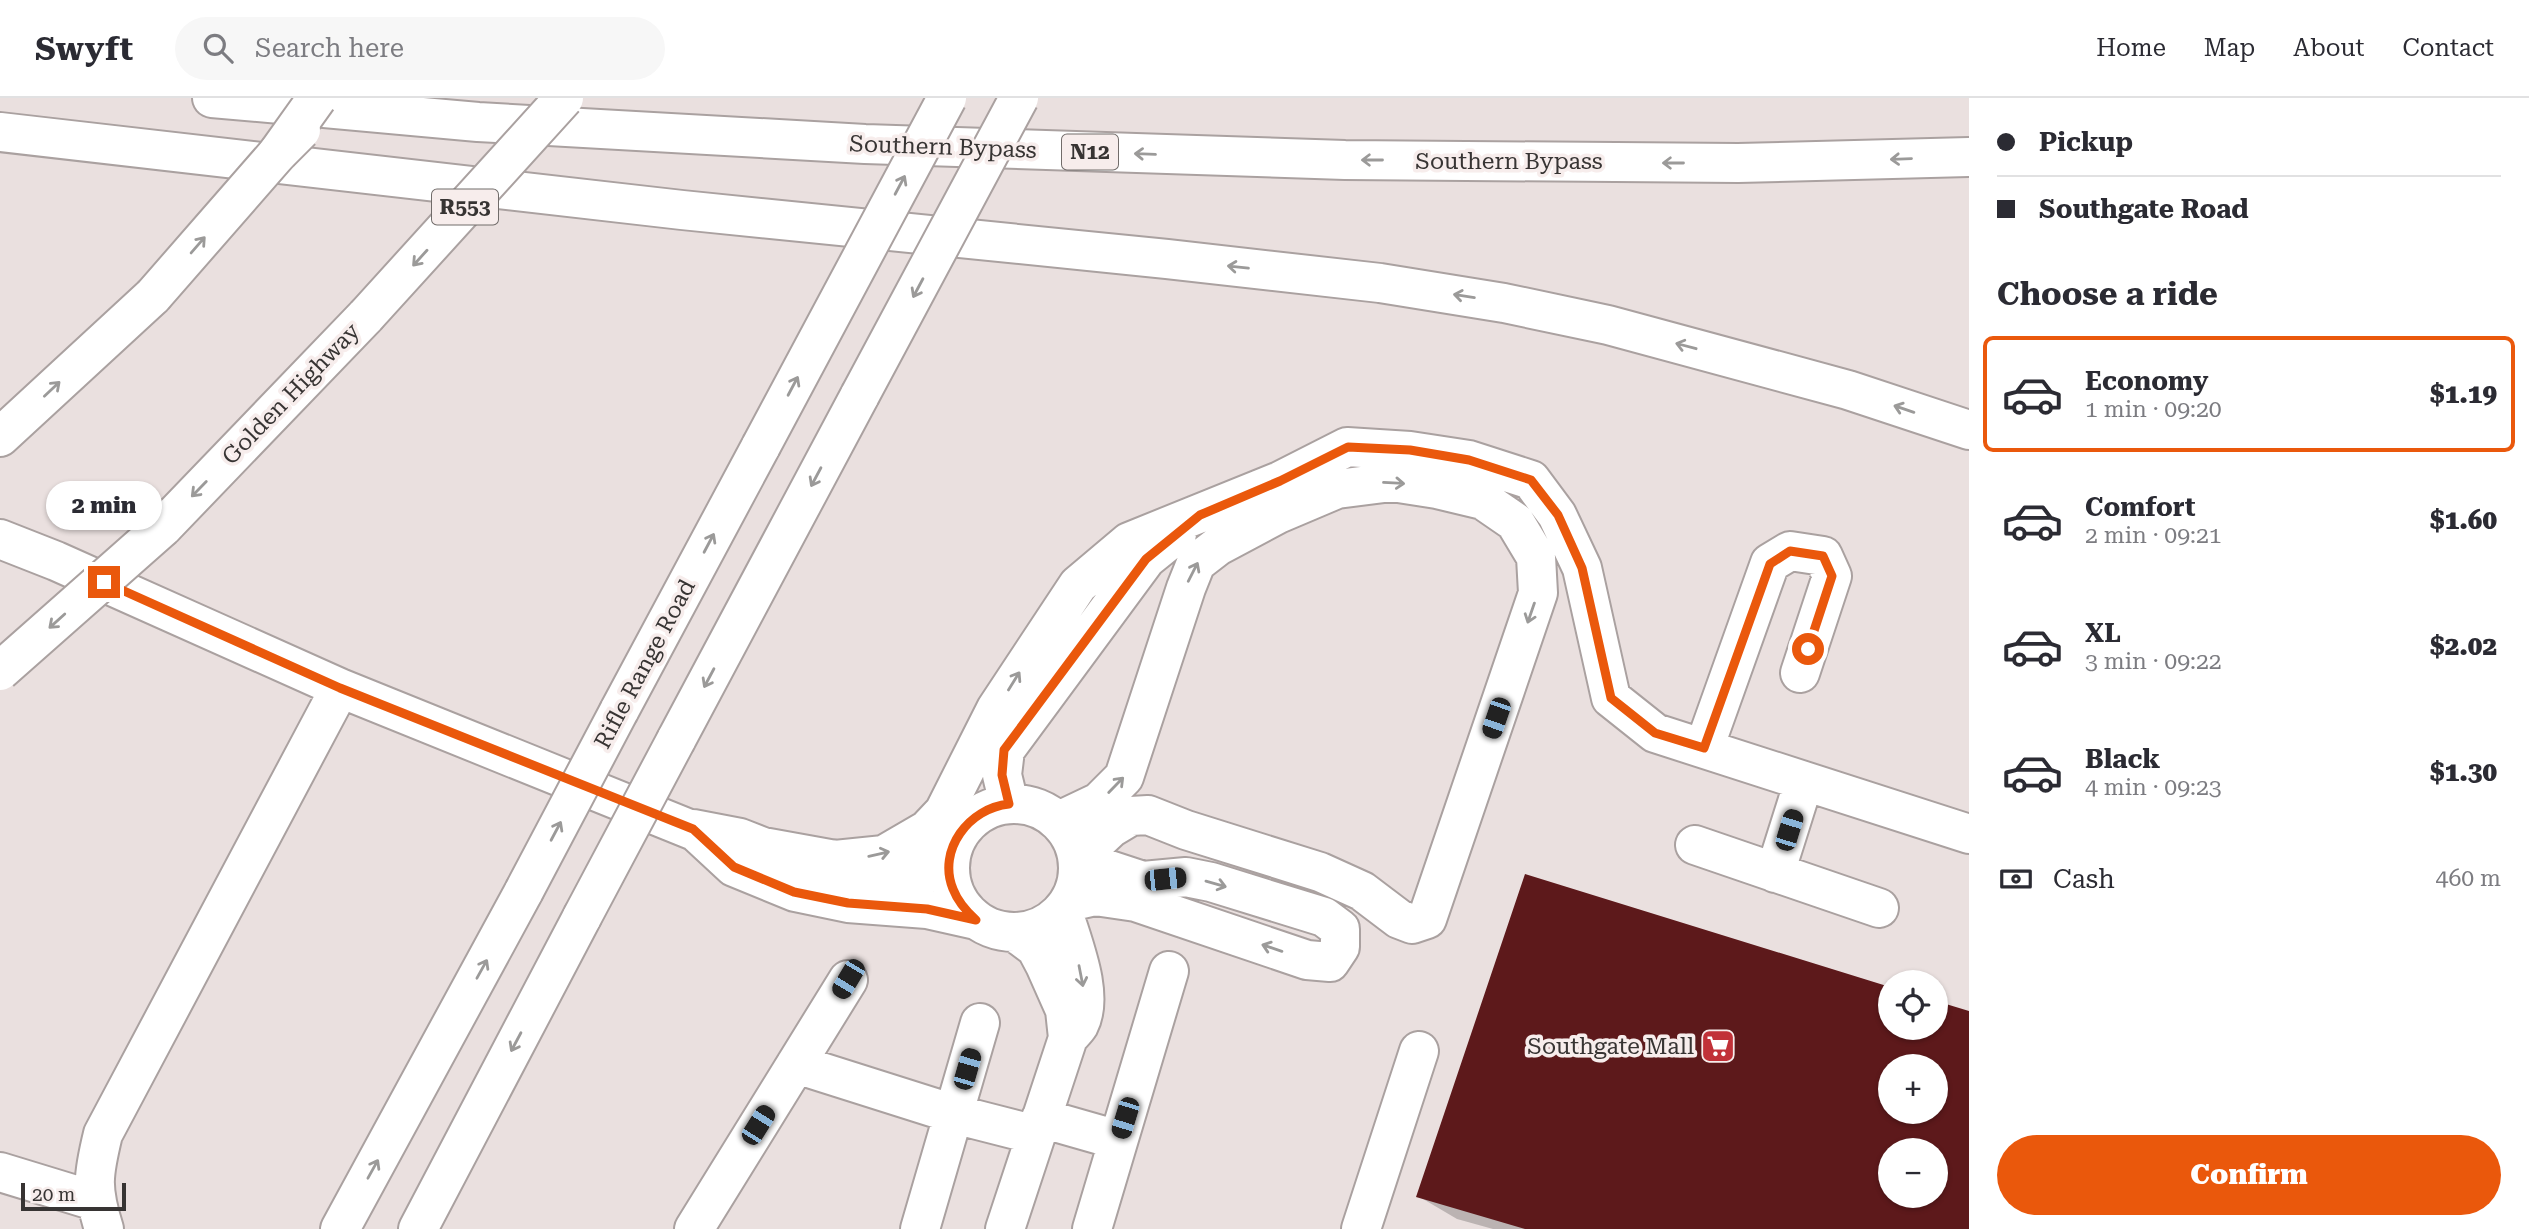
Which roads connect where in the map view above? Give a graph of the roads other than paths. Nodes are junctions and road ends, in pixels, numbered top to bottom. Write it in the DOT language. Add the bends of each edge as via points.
graph roads {
  1 [pos="212,98"];
  2 [pos="317,98"];
  3 [pos="333,98"];
  4 [pos="564,98"];
  5 [pos="947,98"];
  6 [pos="1018,98"];
  7 [pos="0,132"];
  8 [pos="277,154"];
  9 [pos="1969,157"];
  10 [pos="1969,430"];
  11 [pos="1,436"];
  12 [pos="1200,515"];
  13 [pos="0,539"];
  14 [pos="0,671"];
  15 [pos="1800,673"];
  16 [pos="340,688"];
  17 [pos="1704,748"];
  18 [pos="1804,781"];
  19 [pos="971,819"];
  20 [pos="693,829"];
  21 [pos="1969,834"];
  22 [pos="1071,844"];
  23 [pos="1695,845"];
  24 [pos="1775,873"];
  25 [pos="1066,907"];
  26 [pos="1879,908"];
  27 [pos="976,920"];
  28 [pos="1016,933"];
  29 [pos="1169,971"];
  30 [pos="848,979"];
  31 [pos="980,1023"];
  32 [pos="1068,1038"];
  33 [pos="1419,1051"];
  34 [pos="796,1064"];
  35 [pos="954,1114"];
  36 [pos="1039,1126"];
  37 [pos="1118,1140"];
  38 [pos="0,1171"];
  39 [pos="99,1215"];
  40 [pos="340,1229"];
  41 [pos="418,1229"];
  42 [pos="694,1229"];
  43 [pos="920,1229"];
  44 [pos="1005,1229"];
  45 [pos="1092,1229"];
  46 [pos="1361,1229"];
  9 -- 1 [label="main road, Southern Bypass / N12, one-way" via="1738,163 1345,160 893,145 478,122"];
  2 -- 8 [label="main road, bridge"];
  3 -- 8 [label="main road, bridge"];
  4 -- 14 [label="main road, Golden Highway / R553, one-way, bridge" via="366,317 163,527"];
  40 -- 5 [label="main road, Rifle Range Road, one-way, bridge"];
  6 -- 41 [label="main road, one-way, bridge"];
  10 -- 7 [label="main road, one-way" via="1848,390 1608,325 1380,283"];
  11 -- 8 [label="main road, one-way, bridge" via="153,296"];
  12 -- 17 [label="main road" via="1348,447 1410,450 1469,460 1531,480 1558,515 1582,568 1611,698 1655,733"];
  12 -- 19 [label="main road" via="1146,559 1004,750 1002,775"];
  19 -- 12 [label="main road, one-way" via="996,709 1078,584 1129,542"];
  13 -- 16 [label="main road"];
  15 -- 17 [label="main road" via="1832,576 1823,556 1790,551 1770,564"];
  16 -- 20 [label="main road"];
  16 -- 39 [label="main road" via="103,1134 94,1170"];
  17 -- 18 [label="main road"];
  18 -- 21 [label="main road"];
  18 -- 24 [label="main road"];
  20 -- 19 [label="main road, one-way" via="801,872 876,885 931,872"];
  19 -- 22 [label="main road" via="1019,803 1040,809"];
  19 -- 27 [label="main road" via="949,867 961,906"];
  20 -- 27 [label="main road" via="734,867 794,892"];
  22 -- 22 [label="main road, one-way" via="1099,802 1124,777 1185,588 1196,564 1218,546 1338,489 1392,482 1483,500 1515,523 1536,557 1538,593 1427,919 1412,924 1362,891 1320,872 1147,815 1131,816 1094,844"];
  22 -- 25 [label="main road" via="1077,882"];
  22 -- 25 [label="main road, one-way" via="1143,881 1186,877 1211,882 1324,918 1340,929 1340,947 1329,962 1307,960 1136,902 1095,896"];
  23 -- 24 [label="main road"];
  24 -- 26 [label="main road"];
  25 -- 28 [label="main road" via="1036,929"];
  25 -- 32 [label="main road, one-way" via="1085,1003 1079,1025"];
  27 -- 28 [label="main road" via="995,930"];
  28 -- 32 [label="main road" via="1040,956 1065,1010"];
  29 -- 37 [label="main road"];
  30 -- 34 [label="main road"];
  31 -- 35 [label="main road"];
  32 -- 36 [label="main road"];
  33 -- 46 [label="main road"];
  34 -- 35 [label="main road"];
  34 -- 42 [label="main road"];
  35 -- 36 [label="main road"];
  35 -- 43 [label="main road"];
  36 -- 37 [label="main road"];
  36 -- 44 [label="main road"];
  37 -- 45 [label="main road"];
  38 -- 39 [label="main road"];
}
